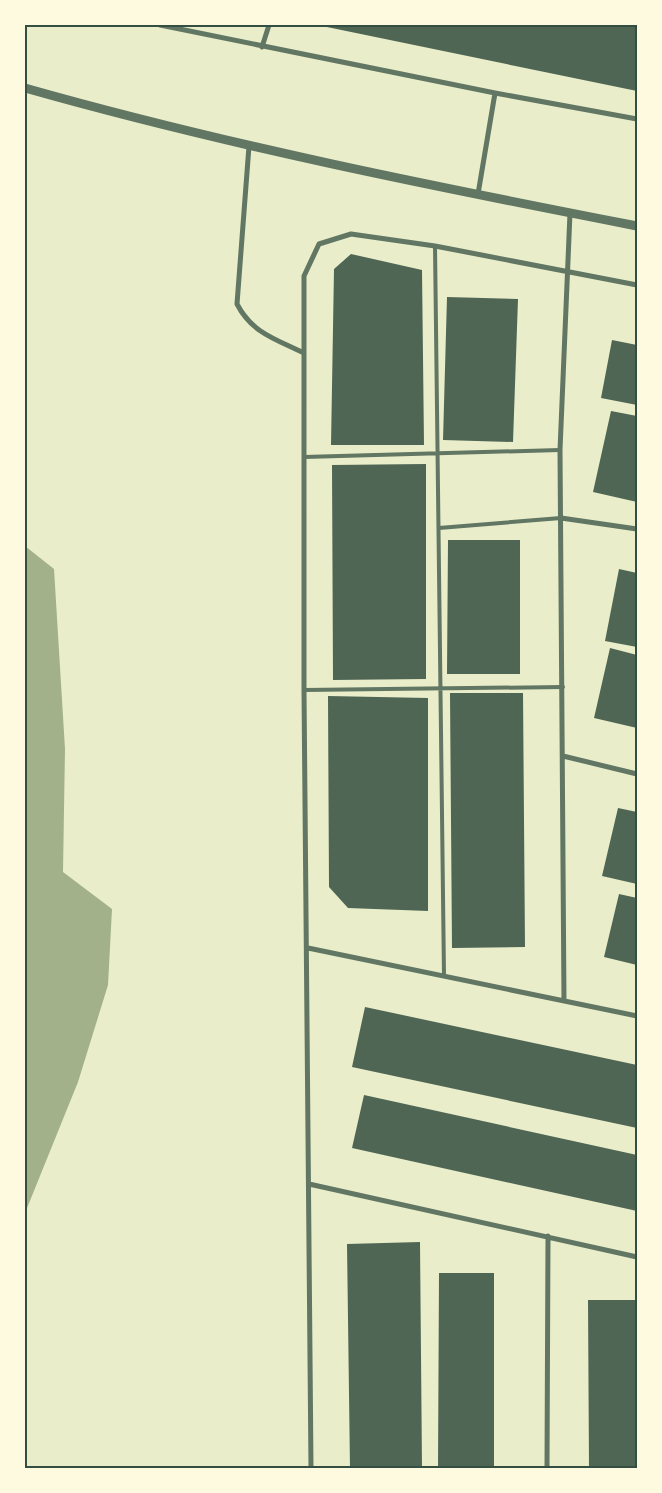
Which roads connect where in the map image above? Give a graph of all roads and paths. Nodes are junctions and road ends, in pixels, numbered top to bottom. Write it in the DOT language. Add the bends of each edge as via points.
graph roads {
  1 [pos="160,25"];
  2 [pos="269,25"];
  3 [pos="262,46"];
  4 [pos="25,88"];
  5 [pos="495,93"];
  6 [pos="637,119"];
  7 [pos="249,146"];
  8 [pos="478,194"];
  9 [pos="570,213"];
  10 [pos="637,226"];
  11 [pos="435,246"];
  12 [pos="568,272"];
  13 [pos="637,285"];
  14 [pos="304,353"];
  15 [pos="560,450"];
  16 [pos="438,453"];
  17 [pos="304,457"];
  18 [pos="561,518"];
  19 [pos="438,528"];
  20 [pos="637,530"];
  21 [pos="562,687"];
  22 [pos="441,688"];
  23 [pos="304,690"];
  24 [pos="563,756"];
  25 [pos="637,774"];
  26 [pos="308,948"];
  27 [pos="444,976"];
  28 [pos="564,1001"];
  29 [pos="637,1016"];
  30 [pos="309,1184"];
  31 [pos="548,1236"];
  32 [pos="637,1257"];
  33 [pos="311,1468"];
  34 [pos="547,1468"];
  1 -- 3 [label="street"];
  2 -- 3 [label="street"];
  3 -- 5 [label="street"];
  4 -- 7 [label="street"];
  5 -- 6 [label="street"];
  5 -- 8 [label="street"];
  7 -- 8 [label="street"];
  7 -- 14 [label="street" via="237,304 244,319 260,332"];
  8 -- 9 [label="street"];
  9 -- 10 [label="street"];
  9 -- 12 [label="street"];
  11 -- 12 [label="street"];
  11 -- 14 [label="street" via="351,234 319,244 304,276"];
  11 -- 16 [label="lane"];
  12 -- 13 [label="street"];
  12 -- 15 [label="street"];
  14 -- 17 [label="street"];
  15 -- 16 [label="lane"];
  15 -- 18 [label="street"];
  16 -- 17 [label="lane"];
  16 -- 19 [label="lane"];
  17 -- 23 [label="street"];
  18 -- 19 [label="lane"];
  18 -- 20 [label="street"];
  18 -- 21 [label="street"];
  19 -- 22 [label="lane"];
  21 -- 22 [label="lane"];
  21 -- 24 [label="street"];
  22 -- 23 [label="lane"];
  22 -- 27 [label="lane"];
  23 -- 26 [label="street"];
  24 -- 25 [label="street"];
  24 -- 28 [label="street"];
  26 -- 27 [label="street"];
  26 -- 30 [label="street"];
  27 -- 28 [label="street"];
  28 -- 29 [label="street"];
  30 -- 31 [label="street"];
  30 -- 33 [label="street"];
  31 -- 32 [label="street"];
  31 -- 34 [label="street"];
}
